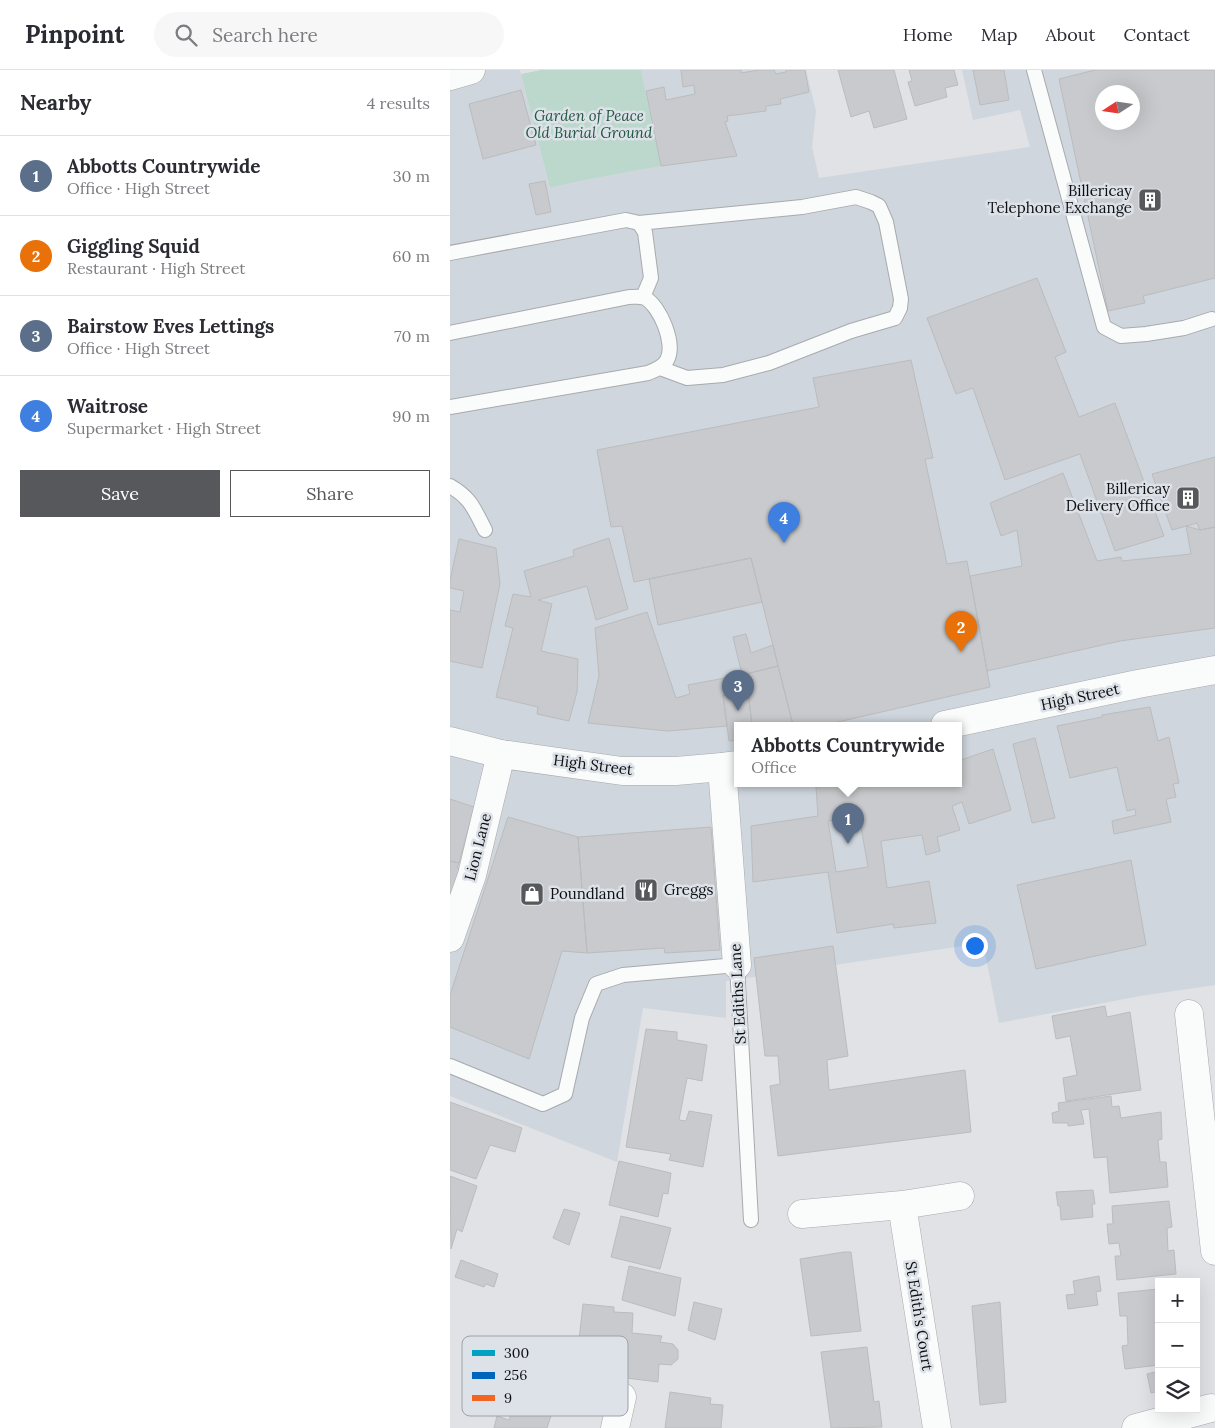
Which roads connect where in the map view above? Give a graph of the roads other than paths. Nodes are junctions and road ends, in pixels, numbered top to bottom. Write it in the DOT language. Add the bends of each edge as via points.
graph roads {
  1 [pos="471,70"];
  2 [pos="1034,70"];
  3 [pos="450,76"];
  4 [pos="639,223"];
  5 [pos="450,253"];
  6 [pos="643,297"];
  7 [pos="1212,319"];
  8 [pos="450,333"];
  9 [pos="660,368"];
  10 [pos="450,408"];
  11 [pos="450,486"];
  12 [pos="484,530"];
  13 [pos="1215,670"];
  14 [pos="959,722"];
  15 [pos="450,741"];
  16 [pos="501,754"];
  17 [pos="730,766"];
  18 [pos="450,938"];
  19 [pos="737,965"];
  20 [pos="1189,1014"];
  21 [pos="450,1066"];
  22 [pos="960,1196"];
  23 [pos="902,1205"];
  24 [pos="802,1214"];
  25 [pos="751,1220"];
  26 [pos="1215,1251"];
  27 [pos="1214,1405"];
  28 [pos="937,1428"];
  29 [pos="1136,1428"];
  1 -- 3 [label="street"];
  2 -- 7 [label="lane" via="1104,328 1121,336 1146,334 1184,328"];
  4 -- 5 [label="lane" via="626,220"];
  4 -- 6 [label="lane" via="645,232 651,278"];
  4 -- 9 [label="lane" via="802,207 856,197 879,206 886,222 901,299 895,318 851,331 769,363 723,375 686,378"];
  6 -- 8 [label="lane"];
  6 -- 9 [label="lane" via="656,306 670,344 668,360"];
  9 -- 10 [label="lane" via="648,373"];
  11 -- 12 [label="lane" via="462,493 472,505"];
  13 -- 14 [label="street, High Street"];
  15 -- 16 [label="street, High Street"];
  16 -- 17 [label="street, High Street" via="622,771"];
  16 -- 18 [label="street, Lion Lane" via="472,875"];
  17 -- 19 [label="street, St Ediths Lane"];
  19 -- 21 [label="lane" via="623,975 596,984 582,1018 565,1094 542,1104"];
  19 -- 25 [label="lane, St Ediths Lane"];
  20 -- 26 [label="street"];
  22 -- 23 [label="street"];
  23 -- 24 [label="street"];
  23 -- 28 [label="street, St Edith's Court"];
  27 -- 29 [label="street"];
}
